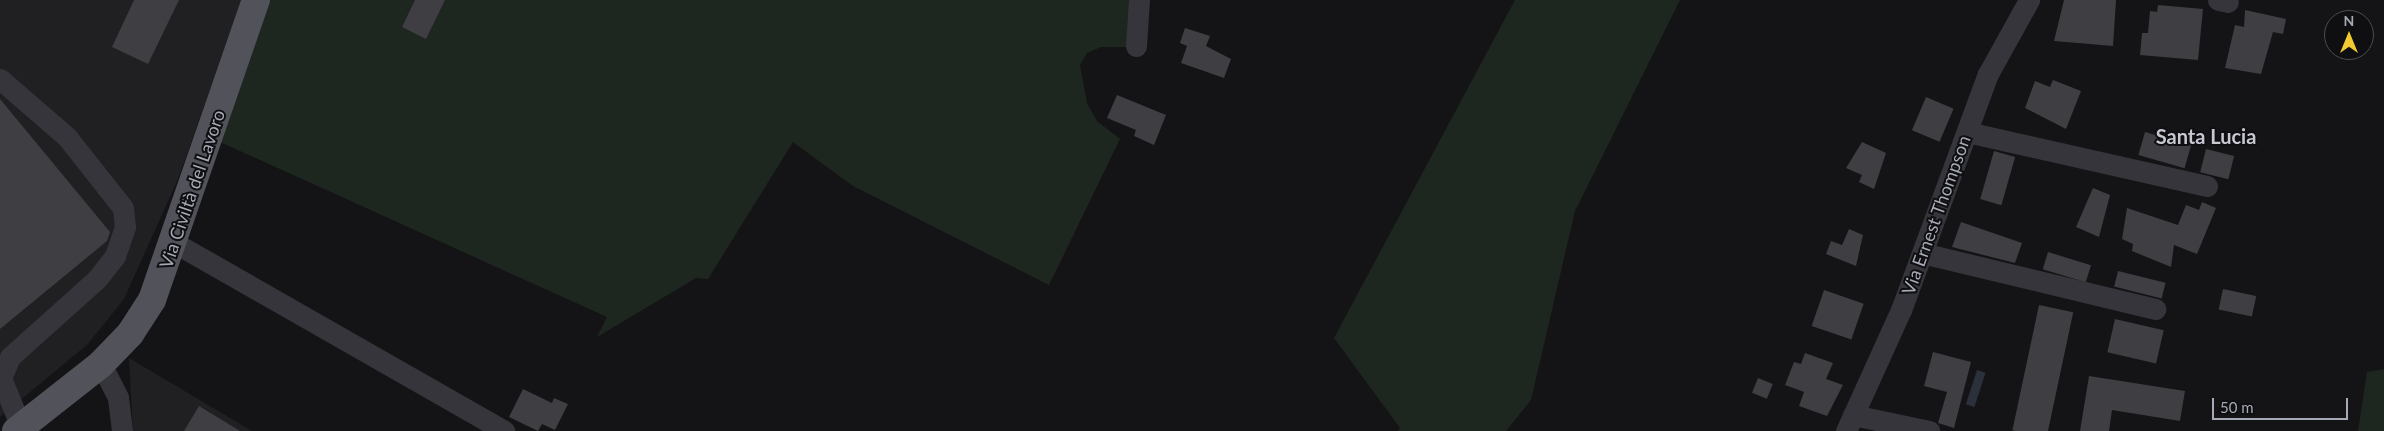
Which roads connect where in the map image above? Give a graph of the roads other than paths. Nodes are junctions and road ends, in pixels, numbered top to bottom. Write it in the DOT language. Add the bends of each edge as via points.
graph roads {
  1 [pos="256,0"];
  2 [pos="1139,0"];
  3 [pos="2029,0"];
  4 [pos="1136,46"];
  5 [pos="0,79"];
  6 [pos="1967,132"];
  7 [pos="2207,186"];
  8 [pos="175,243"];
  9 [pos="1922,253"];
  10 [pos="2155,309"];
  11 [pos="101,364"];
  12 [pos="1850,423"];
  13 [pos="19,429"];
  14 [pos="122,431"];
  15 [pos="504,431"];
  16 [pos="1929,431"];
  1 -- 8 [label="main road, Via Civiltà del Lavoro"];
  2 -- 4 [label="street"];
  3 -- 6 [label="street, Via Ernest Thompson" via="1988,74"];
  5 -- 13 [label="street" via="67,136 123,208 125,227 115,256 98,278 10,357 1,378"];
  6 -- 7 [label="street"];
  6 -- 9 [label="street, Via Ernest Thompson"];
  8 -- 11 [label="main road, Via Civiltà del Lavoro" via="152,300 130,334"];
  8 -- 15 [label="street"];
  9 -- 10 [label="street"];
  9 -- 12 [label="street, Via Ernest Thompson"];
  11 -- 13 [label="main road, Via Civiltà del Lavoro"];
  11 -- 14 [label="street" via="118,398"];
  12 -- 16 [label="street"];
}
